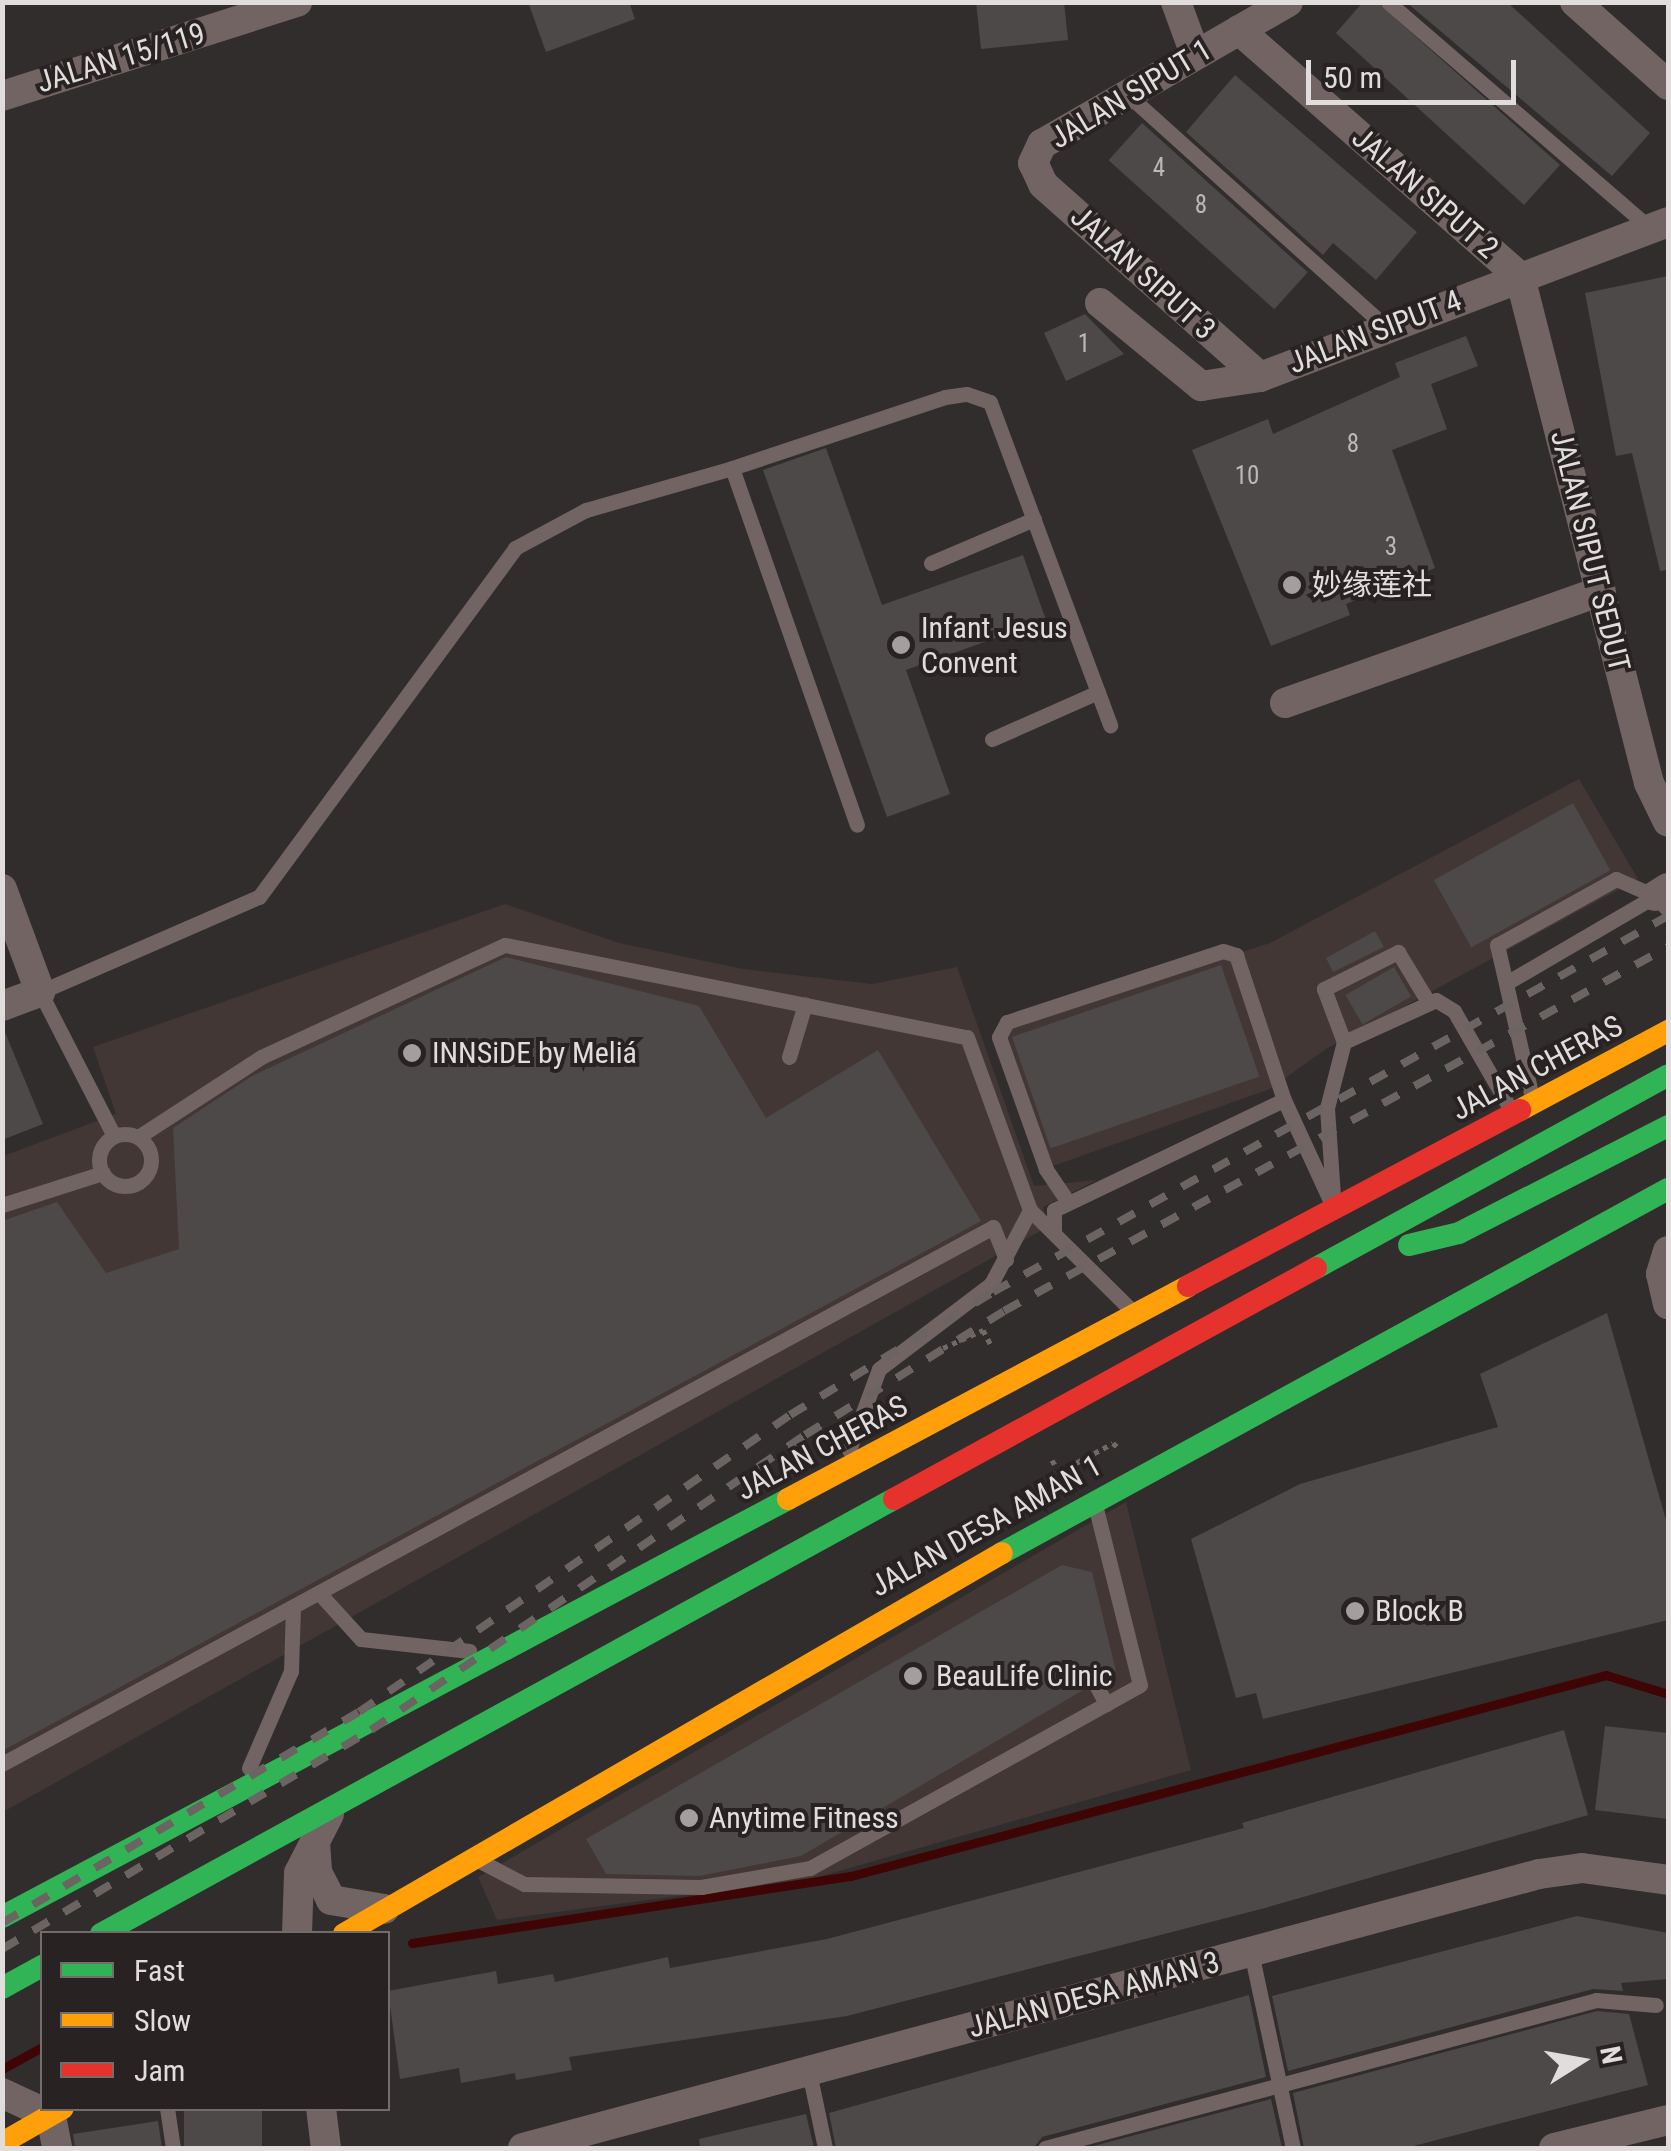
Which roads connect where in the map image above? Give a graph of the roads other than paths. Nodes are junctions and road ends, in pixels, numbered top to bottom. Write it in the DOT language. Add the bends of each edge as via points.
graph roads {
  1 [pos="297,2"];
  2 [pos="1176,2"];
  3 [pos="1288,2"];
  4 [pos="1388,2"];
  5 [pos="1575,2"];
  6 [pos="1240,30"];
  7 [pos="1195,54"];
  8 [pos="1668,85"];
  9 [pos="1127,94"];
  10 [pos="2,96"];
  11 [pos="1033,163"];
  12 [pos="1660,226"];
  13 [pos="1520,277"];
  14 [pos="1100,302"];
  15 [pos="1387,328"];
  16 [pos="1260,377"];
  17 [pos="732,468"];
  18 [pos="1034,519"];
  19 [pos="931,563"];
  20 [pos="1601,591"];
  21 [pos="1098,692"];
  22 [pos="1286,702"];
  23 [pos="1110,725"];
  24 [pos="992,740"];
  25 [pos="1668,822"];
  26 [pos="858,825"];
  27 [pos="2,889"];
  28 [pos="1664,899"];
  29 [pos="1508,982"];
  30 [pos="40,992"];
  31 [pos="1427,1000"];
  32 [pos="805,1004"];
  33 [pos="2,1006"];
  34 [pos="1634,1016"];
  35 [pos="1668,1031"];
  36 [pos="1344,1042"];
  37 [pos="789,1057"];
  38 [pos="1610,1064"];
  39 [pos="1668,1075"];
  40 [pos="1284,1100"];
  41 [pos="1524,1110"];
  42 [pos="1668,1126"];
  43 [pos="114,1136"];
  44 [pos="138,1137"];
  45 [pos="103,1172"];
  46 [pos="1668,1190"];
  47 [pos="1068,1202"];
  48 [pos="2,1205"];
  49 [pos="1030,1210"];
  50 [pos="1334,1210"];
  51 [pos="1054,1232"];
  52 [pos="1353,1248"];
  53 [pos="1668,1251"];
  54 [pos="1006,1259"];
  55 [pos="1668,1304"];
  56 [pos="1137,1315"];
  57 [pos="841,1472"];
  58 [pos="1094,1500"];
  59 [pos="320,1594"];
  60 [pos="292,1609"];
  61 [pos="495,1656"];
  62 [pos="1095,1683"];
  63 [pos="1106,1704"];
  64 [pos="2,1764"];
  65 [pos="241,1790"];
  66 [pos="332,1807"];
  67 [pos="315,1842"];
  68 [pos="473,1858"];
  69 [pos="1668,1880"];
  70 [pos="384,1908"];
  71 [pos="2,1917"];
  72 [pos="106,1931"];
  73 [pos="297,1931"];
  74 [pos="349,1931"];
  75 [pos="1251,1952"];
  76 [pos="40,1967"];
  77 [pos="2,1988"];
  78 [pos="1656,2004"];
  79 [pos="809,2072"];
  80 [pos="1280,2087"];
  81 [pos="2,2093"];
  82 [pos="40,2106"];
  83 [pos="168,2111"];
  84 [pos="321,2111"];
  85 [pos="57,2112"];
  86 [pos="1668,2120"];
  87 [pos="2,2142"];
  88 [pos="57,2148"];
  89 [pos="174,2148"];
  90 [pos="326,2148"];
  91 [pos="523,2148"];
  92 [pos="825,2148"];
  93 [pos="1046,2148"];
  94 [pos="1293,2148"];
  95 [pos="1554,2148"];
  1 -- 10 [label="street, JALAN 15/119"];
  2 -- 7 [label="street"];
  3 -- 6 [label="street, JALAN SIPUT 1"];
  4 -- 12 [label="lane"];
  5 -- 8 [label="street"];
  6 -- 7 [label="street, JALAN SIPUT 1"];
  6 -- 13 [label="street, JALAN SIPUT 2"];
  7 -- 9 [label="street, JALAN SIPUT 1"];
  9 -- 11 [label="street, JALAN SIPUT 1" via="1042,144"];
  9 -- 15 [label="lane"];
  11 -- 16 [label="street, JALAN SIPUT 3" via="1043,184"];
  12 -- 13 [label="street, JALAN SIPUT 4"];
  13 -- 15 [label="street, JALAN SIPUT 4"];
  13 -- 20 [label="street, JALAN SIPUT SEDUT"];
  14 -- 16 [label="street, JALAN SIPUT 4" via="1201,386"];
  15 -- 16 [label="street, JALAN SIPUT 4"];
  17 -- 18 [label="lane" via="967,394 990,402"];
  17 -- 26 [label="lane"];
  17 -- 30 [label="lane" via="586,510 514,548 259,897"];
  18 -- 19 [label="lane"];
  18 -- 21 [label="lane"];
  20 -- 22 [label="street"];
  20 -- 25 [label="street, JALAN SIPUT SEDUT" via="1649,784"];
  21 -- 23 [label="lane"];
  21 -- 24 [label="lane"];
  27 -- 30 [label="street"];
  28 -- 29 [label="lane"];
  28 -- 29 [label="lane" via="1616,880 1497,945"];
  29 -- 41 [label="lane"];
  30 -- 33 [label="street"];
  30 -- 43 [label="lane"];
  31 -- 36 [label="lane"];
  31 -- 36 [label="lane" via="1402,953 1394,951 1324,989"];
  31 -- 41 [label="lane" via="1454,1011"];
  32 -- 37 [label="lane"];
  32 -- 44 [label="lane" via="506,945 260,1057"];
  32 -- 49 [label="lane" via="967,1037"];
  34 -- 38 [label="main road"];
  35 -- 38 [label="main road, JALAN CHERAS"];
  36 -- 50 [label="lane" via="1326,1108"];
  38 -- 41 [label="main road, JALAN CHERAS"];
  39 -- 52 [label="main road"];
  40 -- 47 [label="lane"];
  40 -- 47 [label="lane" via="1236,955 1223,950 1008,1022 999,1037 1046,1169"];
  40 -- 50 [label="lane"];
  41 -- 50 [label="main road, JALAN CHERAS"];
  42 -- 52 [label="main road" via="1459,1233 1415,1245"];
  43 -- 44 [label="lane"];
  43 -- 45 [label="lane" via="102,1148"];
  44 -- 45 [label="lane" via="152,1159 146,1176 123,1186"];
  45 -- 48 [label="lane"];
  46 -- 58 [label="main road, JALAN DESA AMAN 1"];
  47 -- 51 [label="lane" via="1054,1210"];
  49 -- 51 [label="lane"];
  49 -- 54 [label="lane"];
  50 -- 56 [label="main road, JALAN CHERAS"];
  51 -- 56 [label="lane"];
  52 -- 66 [label="main road"];
  53 -- 55 [label="street" via="1660,1274"];
  54 -- 57 [label="lane" via="991,1284 879,1369"];
  54 -- 59 [label="lane" via="993,1227"];
  56 -- 57 [label="main road, JALAN CHERAS"];
  57 -- 61 [label="main road, JALAN CHERAS"];
  58 -- 63 [label="lane" via="1140,1685"];
  58 -- 68 [label="main road, JALAN DESA AMAN 1"];
  59 -- 60 [label="lane"];
  59 -- 61 [label="lane" via="360,1639 428,1642"];
  60 -- 64 [label="lane"];
  60 -- 65 [label="lane" via="291,1671"];
  61 -- 65 [label="main road, JALAN CHERAS"];
  62 -- 63 [label="lane"];
  63 -- 68 [label="lane" via="805,1862 701,1887 524,1884"];
  65 -- 71 [label="main road, JALAN CHERAS"];
  66 -- 67 [label="street"];
  66 -- 72 [label="main road"];
  67 -- 70 [label="street" via="318,1872 331,1900"];
  67 -- 73 [label="street" via="299,1873"];
  68 -- 70 [label="main road, JALAN DESA AMAN 1"];
  69 -- 75 [label="street, JALAN DESA AMAN 3" via="1582,1868 1538,1874"];
  70 -- 74 [label="main road, JALAN DESA AMAN 1"];
  75 -- 79 [label="street, JALAN DESA AMAN 3"];
  75 -- 80 [label="lane"];
  76 -- 77 [label="main road"];
  78 -- 80 [label="lane" via="1596,2000"];
  79 -- 91 [label="street, JALAN DESA AMAN 3"];
  79 -- 92 [label="lane"];
  80 -- 93 [label="lane"];
  80 -- 94 [label="lane"];
  81 -- 82 [label="street"];
  83 -- 89 [label="lane"];
  84 -- 90 [label="street"];
  85 -- 87 [label="main road"];
  85 -- 88 [label="street"];
  86 -- 95 [label="street"];
}
